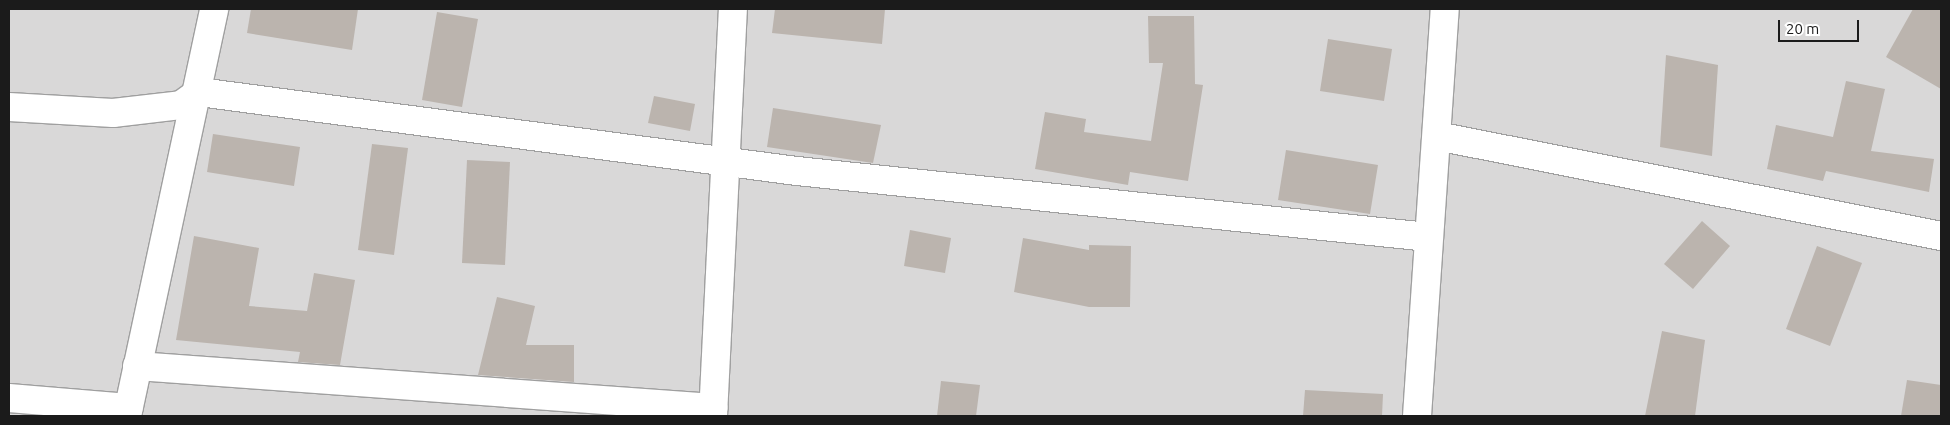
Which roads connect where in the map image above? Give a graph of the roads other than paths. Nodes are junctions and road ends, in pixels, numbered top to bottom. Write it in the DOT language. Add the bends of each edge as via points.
graph roads {
  1 [pos="214,9"];
  2 [pos="733,9"];
  3 [pos="1446,9"];
  4 [pos="199,92"];
  5 [pos="9,106"];
  6 [pos="1437,136"];
  7 [pos="728,162"];
  8 [pos="1941,236"];
  9 [pos="1428,237"];
  10 [pos="137,366"];
  11 [pos="9,398"];
  12 [pos="128,412"];
  13 [pos="713,412"];
  14 [pos="1418,416"];
  1 -- 4 [label="street"];
  2 -- 7 [label="street"];
  3 -- 6 [label="street"];
  4 -- 5 [label="street" via="181,105 113,113"];
  4 -- 7 [label="street"];
  4 -- 10 [label="street"];
  6 -- 8 [label="street"];
  6 -- 9 [label="street"];
  7 -- 9 [label="street"];
  7 -- 13 [label="street"];
  9 -- 14 [label="street"];
  10 -- 12 [label="street"];
  10 -- 13 [label="street"];
  11 -- 12 [label="street"];
}
